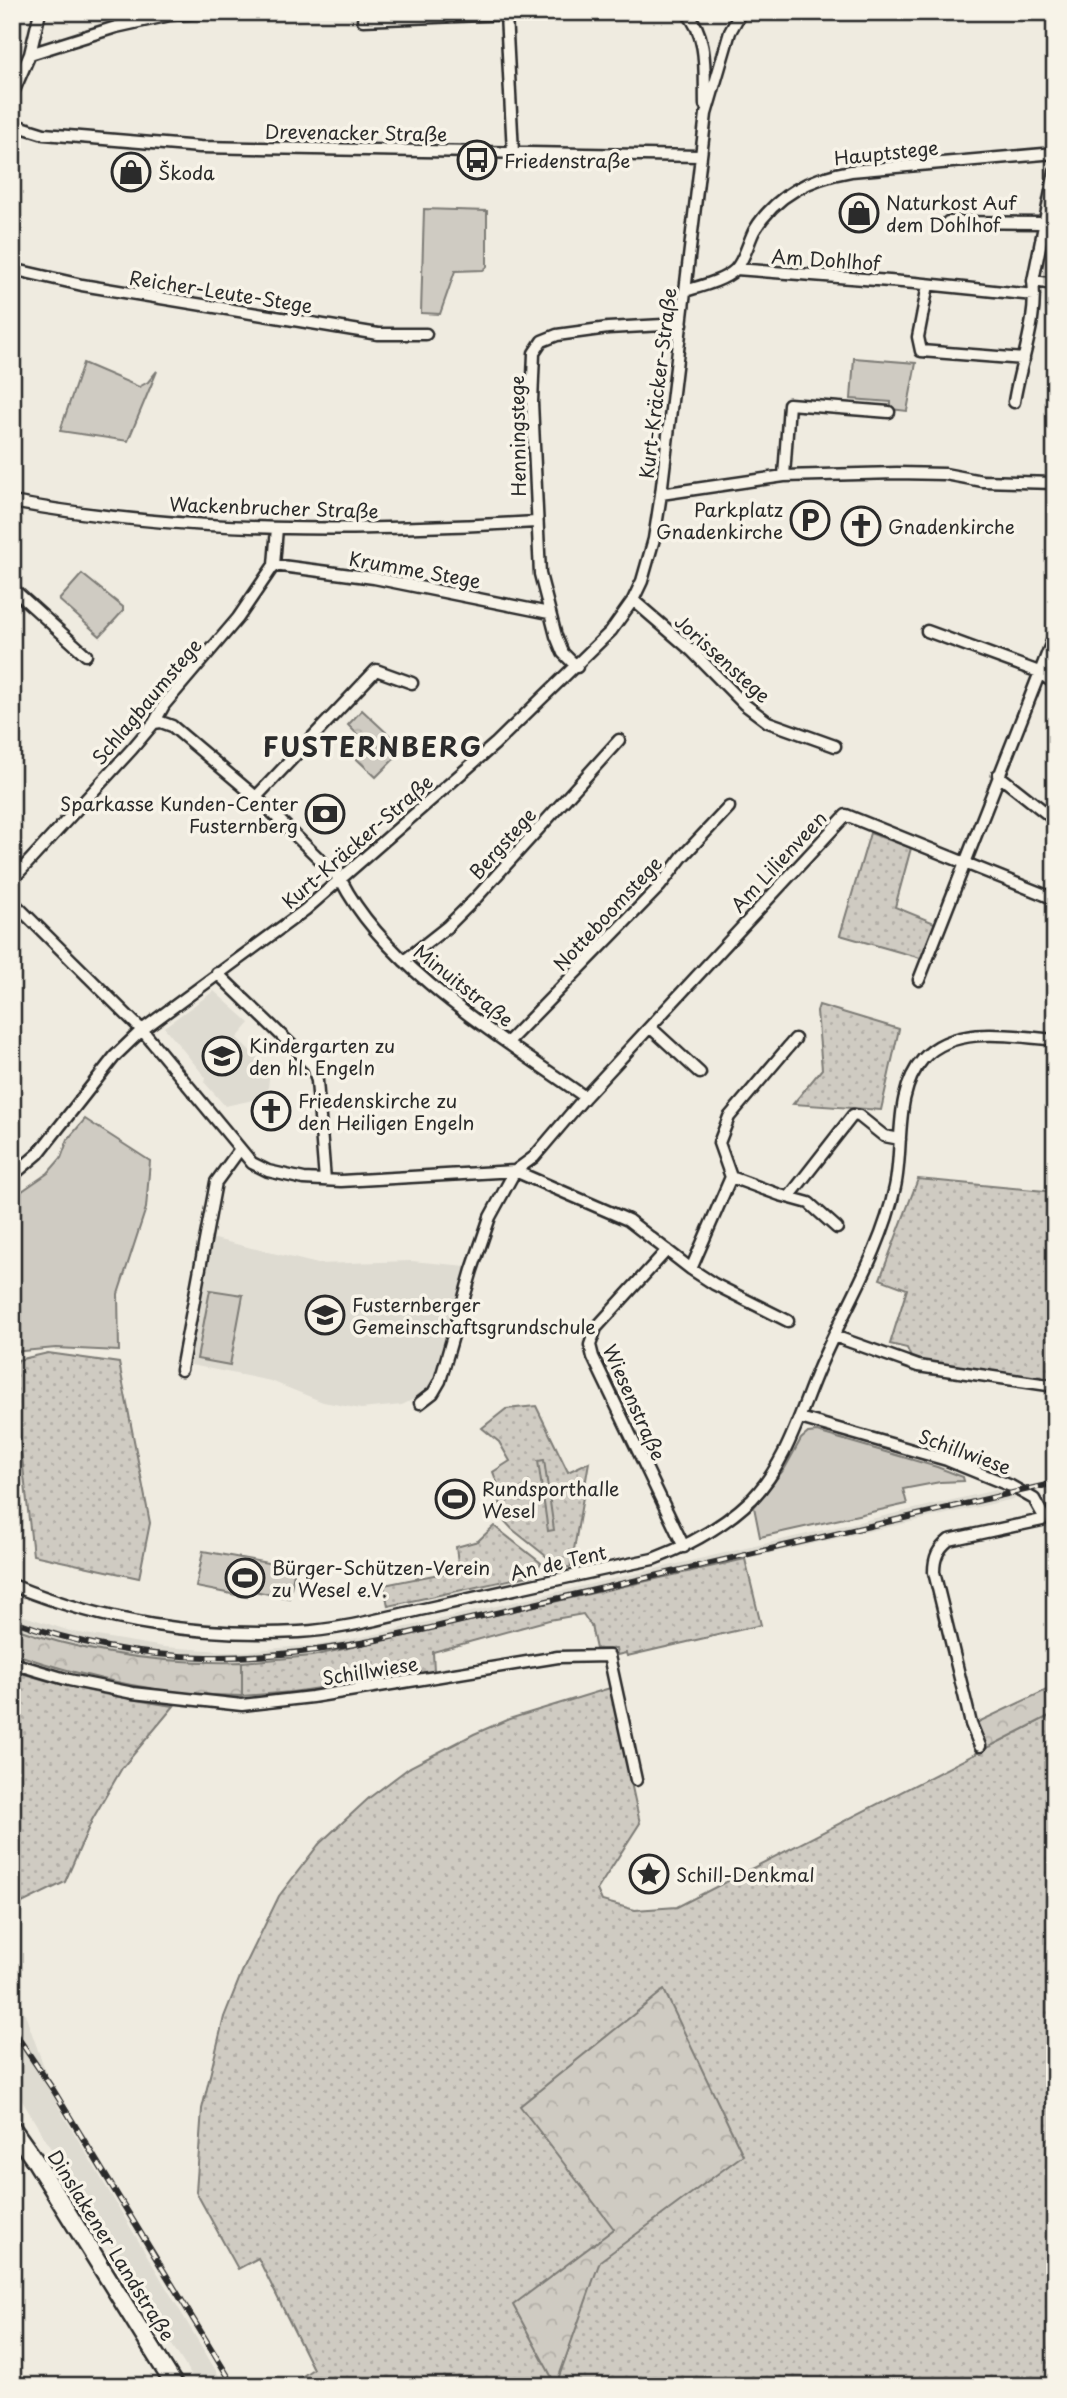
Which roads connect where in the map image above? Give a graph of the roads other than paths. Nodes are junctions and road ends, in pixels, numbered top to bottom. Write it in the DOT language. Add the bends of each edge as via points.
graph roads {
  1 [pos="40,12"];
  2 [pos="212,12"];
  3 [pos="686,12"];
  4 [pos="741,12"];
  5 [pos="363,20"];
  6 [pos="30,54"];
  7 [pos="12,95"];
  8 [pos="706,114"];
  9 [pos="12,124"];
  10 [pos="513,153"];
  11 [pos="1055,153"];
  12 [pos="701,156"];
  13 [pos="1055,171"];
  14 [pos="948,222"];
  15 [pos="1043,223"];
  16 [pos="12,269"];
  17 [pos="736,269"];
  18 [pos="1033,281"];
  19 [pos="1055,284"];
  20 [pos="928,285"];
  21 [pos="685,291"];
  22 [pos="1034,295"];
  23 [pos="682,324"];
  24 [pos="426,334"];
  25 [pos="1024,359"];
  26 [pos="1014,402"];
  27 [pos="889,412"];
  28 [pos="785,477"];
  29 [pos="1055,483"];
  30 [pos="661,494"];
  31 [pos="12,502"];
  32 [pos="536,522"];
  33 [pos="278,528"];
  34 [pos="274,565"];
  35 [pos="12,588"];
  36 [pos="633,600"];
  37 [pos="548,613"];
  38 [pos="927,631"];
  39 [pos="1055,635"];
  40 [pos="86,655"];
  41 [pos="577,667"];
  42 [pos="1040,672"];
  43 [pos="412,682"];
  44 [pos="1055,684"];
  45 [pos="154,723"];
  46 [pos="619,740"];
  47 [pos="835,746"];
  48 [pos="998,775"];
  49 [pos="256,797"];
  50 [pos="729,807"];
  51 [pos="1055,820"];
  52 [pos="965,863"];
  53 [pos="12,880"];
  54 [pos="341,880"];
  55 [pos="1055,899"];
  56 [pos="12,901"];
  57 [pos="404,961"];
  58 [pos="217,973"];
  59 [pos="919,980"];
  60 [pos="650,1027"];
  61 [pos="142,1030"];
  62 [pos="795,1039"];
  63 [pos="1055,1040"];
  64 [pos="508,1042"];
  65 [pos="700,1073"];
  66 [pos="585,1097"];
  67 [pos="900,1139"];
  68 [pos="240,1149"];
  69 [pos="516,1171"];
  70 [pos="12,1176"];
  71 [pos="731,1177"];
  72 [pos="325,1180"];
  73 [pos="789,1197"];
  74 [pos="837,1228"];
  75 [pos="667,1250"];
  76 [pos="691,1269"];
  77 [pos="788,1321"];
  78 [pos="834,1336"];
  79 [pos="181,1370"];
  80 [pos="1055,1386"];
  81 [pos="420,1403"];
  82 [pos="800,1418"];
  83 [pos="684,1547"];
  84 [pos="12,1585"];
  85 [pos="12,1663"];
  86 [pos="981,1746"];
  87 [pos="636,1780"];
  88 [pos="12,2128"];
  89 [pos="175,2386"];
  1 -- 6 [label="street"];
  2 -- 6 [label="street" via="129,24"];
  3 -- 8 [label="street, Kurt-Kräcker-Straße" via="701,35"];
  4 -- 8 [label="street, Kurt-Kräcker-Straße" via="730,32"];
  5 -- 10 [label="street" via="506,13"];
  6 -- 7 [label="street"];
  8 -- 12 [label="street, Kurt-Kräcker-Straße"];
  9 -- 10 [label="street, Drevenacker Straße" via="44,134 200,147"];
  10 -- 12 [label="street, Drevenacker Straße"];
  11 -- 17 [label="street, Hauptstege" via="822,176 774,204"];
  12 -- 21 [label="street, Kurt-Kräcker-Straße"];
  13 -- 15 [label="street"];
  14 -- 15 [label="street"];
  15 -- 18 [label="street"];
  16 -- 24 [label="street, Reicher-Leute-Stege" via="378,334"];
  17 -- 20 [label="street, Am Dohlhof"];
  17 -- 21 [label="street"];
  18 -- 19 [label="street"];
  18 -- 22 [label="street"];
  20 -- 22 [label="street, Am Dohlhof"];
  20 -- 25 [label="street" via="918,337 922,351"];
  21 -- 23 [label="street, Kurt-Kräcker-Straße"];
  22 -- 25 [label="street"];
  23 -- 30 [label="street, Kurt-Kräcker-Straße"];
  23 -- 32 [label="street, Henningstege" via="583,331 542,341 534,353 532,402"];
  25 -- 26 [label="street"];
  27 -- 28 [label="street" via="789,404"];
  28 -- 29 [label="street" via="945,474 982,481"];
  28 -- 30 [label="street"];
  30 -- 36 [label="street, Kurt-Kräcker-Straße" via="654,539"];
  31 -- 33 [label="street, Wackenbrucher Straße" via="141,520"];
  32 -- 33 [label="street, Wackenbrucher Straße"];
  32 -- 37 [label="street, Henningstege"];
  33 -- 34 [label="street, Schlagbaumstege"];
  34 -- 37 [label="street, Krumme Stege" via="374,578"];
  34 -- 45 [label="street, Schlagbaumstege"];
  35 -- 40 [label="street"];
  36 -- 41 [label="street, Kurt-Kräcker-Straße"];
  36 -- 47 [label="street, Jorissenstege" via="768,722"];
  37 -- 41 [label="street, Henningstege" via="564,653"];
  38 -- 42 [label="street"];
  39 -- 42 [label="street"];
  41 -- 54 [label="street, Kurt-Kräcker-Straße"];
  42 -- 44 [label="street"];
  42 -- 48 [label="street"];
  43 -- 49 [label="street" via="376,670"];
  45 -- 49 [label="street, Minuitstraße" via="172,726"];
  45 -- 53 [label="street, Schlagbaumstege"];
  46 -- 57 [label="street, Bergstege" via="477,897"];
  48 -- 51 [label="street"];
  48 -- 52 [label="street"];
  49 -- 54 [label="street, Minuitstraße"];
  50 -- 64 [label="street, Notteboomstege" via="660,886"];
  52 -- 55 [label="street, Am Lilienveen"];
  52 -- 59 [label="street"];
  52 -- 60 [label="street, Am Lilienveen" via="846,815"];
  54 -- 57 [label="street, Minuitstraße"];
  54 -- 58 [label="street, Kurt-Kräcker-Straße"];
  56 -- 61 [label="street"];
  57 -- 64 [label="street, Minuitstraße"];
  58 -- 61 [label="street, Kurt-Kräcker-Straße"];
  58 -- 72 [label="street" via="313,1066"];
  60 -- 65 [label="street"];
  60 -- 66 [label="street, Am Lilienveen"];
  61 -- 68 [label="street"];
  61 -- 70 [label="street, Kurt-Kräcker-Straße" via="115,1056 38,1154"];
  62 -- 71 [label="street" via="729,1117 719,1143"];
  63 -- 67 [label="street, An de Tent" via="994,1035 953,1040 938,1048 923,1058 906,1091"];
  64 -- 66 [label="street, Minuitstraße"];
  66 -- 69 [label="street, Am Lilienveen" via="534,1157"];
  67 -- 73 [label="street" via="884,1136 853,1115"];
  67 -- 78 [label="street, An de Tent" via="896,1184 881,1234"];
  68 -- 72 [label="street" via="252,1163 268,1171"];
  68 -- 79 [label="street" via="216,1182"];
  69 -- 72 [label="street"];
  69 -- 75 [label="street" via="628,1220"];
  69 -- 81 [label="street, Am Lilienveen" via="490,1217 440,1381"];
  71 -- 73 [label="street"];
  71 -- 76 [label="street"];
  73 -- 74 [label="street" via="809,1203"];
  75 -- 76 [label="street"];
  75 -- 83 [label="street, Wiesenstraße" via="596,1328 590,1345"];
  76 -- 77 [label="street"];
  78 -- 80 [label="street" via="918,1366"];
  78 -- 82 [label="street, An de Tent"];
  82 -- 83 [label="street, An de Tent" via="791,1441 754,1497 721,1526"];
  82 -- 86 [label="street, Schillwiese" via="947,1460 1022,1491 1040,1508 1042,1520 949,1539 934,1559 971,1724"];
  83 -- 84 [label="street, An de Tent" via="653,1559 301,1632 189,1630 132,1623 66,1606"];
  85 -- 87 [label="street, Schillwiese" via="133,1693 242,1705 558,1657 609,1656"];
  88 -- 89 [label="main road, Dinslakener Landstraße"];
}
